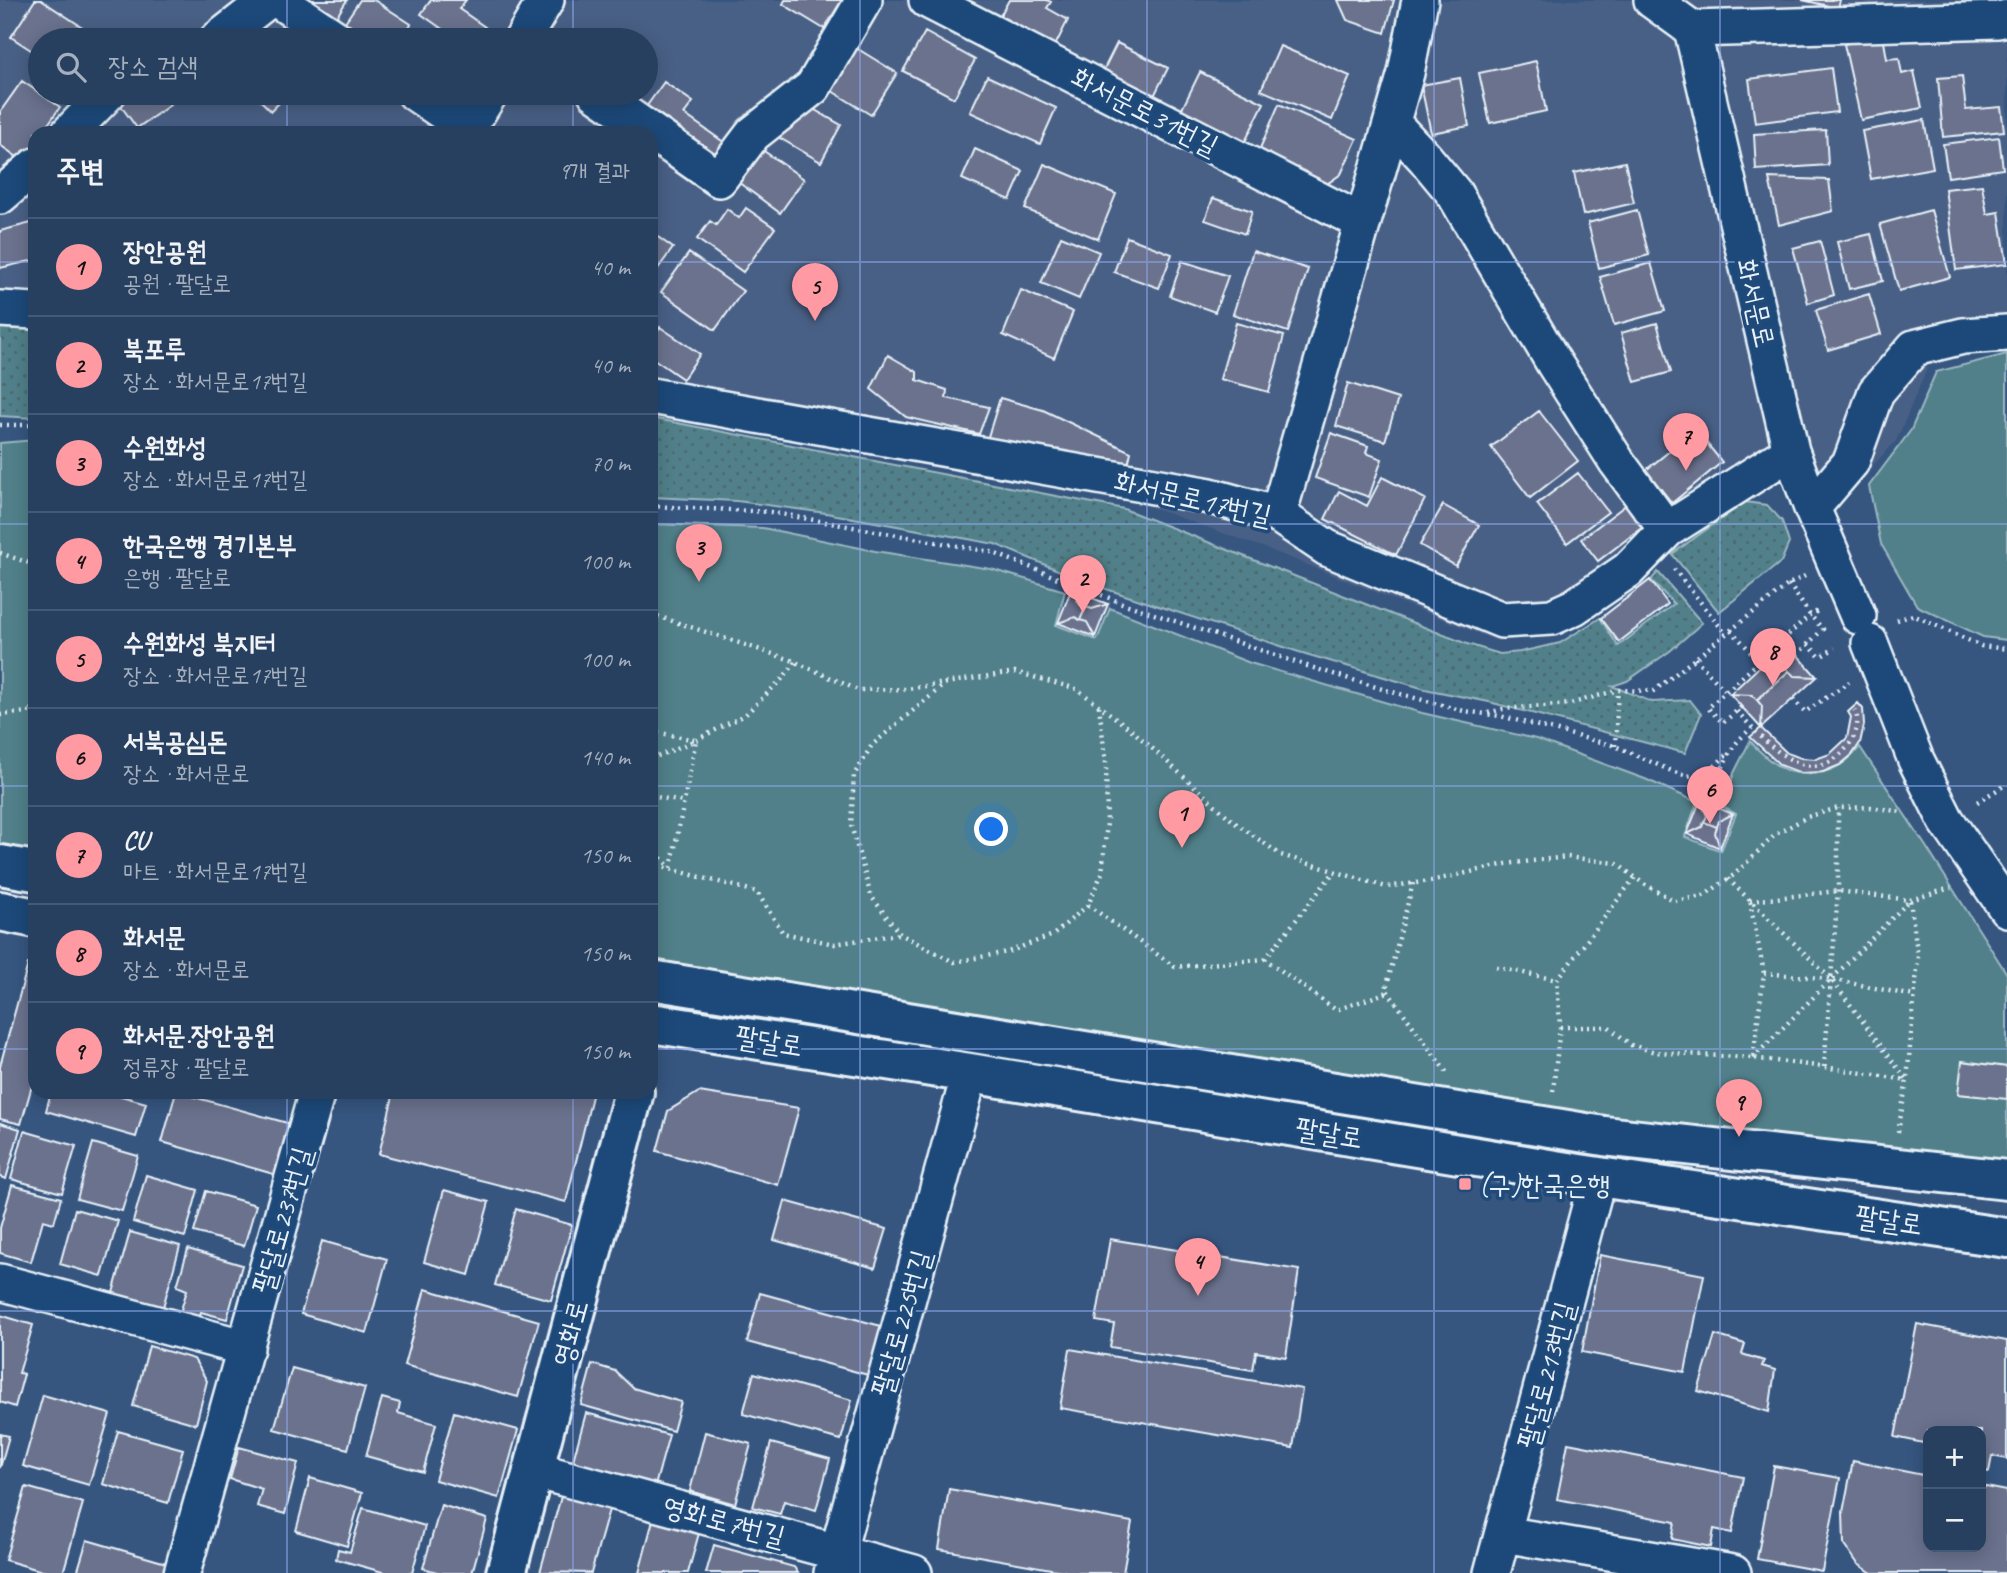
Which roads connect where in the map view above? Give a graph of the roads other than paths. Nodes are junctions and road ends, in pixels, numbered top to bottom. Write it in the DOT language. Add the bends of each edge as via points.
graph roads {
  1 [pos="268,0"];
  2 [pos="278,0"];
  3 [pos="546,0"];
  4 [pos="864,0"];
  5 [pos="927,0"];
  6 [pos="1420,0"];
  7 [pos="1651,0"];
  8 [pos="2007,18"];
  9 [pos="232,28"];
  10 [pos="320,28"];
  11 [pos="530,28"];
  12 [pos="1692,29"];
  13 [pos="96,105"];
  14 [pos="431,105"];
  15 [pos="482,105"];
  16 [pos="613,105"];
  17 [pos="1392,123"];
  18 [pos="76,126"];
  19 [pos="459,126"];
  20 [pos="469,126"];
  21 [pos="643,126"];
  22 [pos="658,136"];
  23 [pos="28,172"];
  24 [pos="0,196"];
  25 [pos="1362,222"];
  26 [pos="0,309"];
  27 [pos="28,311"];
  28 [pos="2007,333"];
  29 [pos="658,397"];
  30 [pos="1791,451"];
  31 [pos="1812,508"];
  32 [pos="1278,515"];
  33 [pos="1660,537"];
  34 [pos="0,865"];
  35 [pos="28,870"];
  36 [pos="2007,909"];
  37 [pos="0,911"];
  38 [pos="28,917"];
  39 [pos="658,981"];
  40 [pos="658,1025"];
  41 [pos="971,1073"];
  42 [pos="315,1099"];
  43 [pos="632,1099"];
  44 [pos="1598,1177"];
  45 [pos="2007,1180"];
  46 [pos="2007,1237"];
  47 [pos="0,1282"];
  48 [pos="246,1349"];
  49 [pos="534,1470"];
  50 [pos="1503,1534"];
  51 [pos="835,1562"];
  52 [pos="182,1573"];
  53 [pos="506,1573"];
  54 [pos="914,1573"];
  55 [pos="1492,1573"];
  56 [pos="1733,1573"];
  1 -- 9 [label="street"];
  2 -- 10 [label="street"];
  3 -- 11 [label="street"];
  4 -- 22 [label="street" via="813,86 752,134 719,179"];
  5 -- 25 [label="street, 화서문로31번길"];
  6 -- 17 [label="street"];
  7 -- 12 [label="street"];
  8 -- 12 [label="street"];
  12 -- 30 [label="street, 화서문로"];
  13 -- 18 [label="street"];
  14 -- 19 [label="street"];
  15 -- 20 [label="street"];
  16 -- 21 [label="street"];
  17 -- 25 [label="street"];
  17 -- 33 [label="street" via="1454,193"];
  23 -- 24 [label="street"];
  25 -- 32 [label="street"];
  26 -- 27 [label="street"];
  28 -- 31 [label="street" via="1963,336 1914,348 1876,392 1852,462"];
  29 -- 32 [label="street, 화서문로17번길" via="1210,495"];
  30 -- 31 [label="street, 화서문로"];
  30 -- 33 [label="street, 화서문로17번길"];
  31 -- 36 [label="street, 화서문로" via="1916,760 1946,820"];
  32 -- 33 [label="street, 화서문로17번길" via="1327,548 1502,620 1552,617 1574,607 1628,570"];
  34 -- 35 [label="main road"];
  37 -- 38 [label="main road"];
  39 -- 45 [label="main road, 팔달로" via="1604,1136"];
  40 -- 41 [label="main road, 팔달로"];
  41 -- 44 [label="main road, 팔달로"];
  41 -- 51 [label="street, 팔달로225번길"];
  42 -- 48 [label="street, 팔달로237번길"];
  43 -- 49 [label="main road, 영화로"];
  44 -- 46 [label="main road, 팔달로"];
  44 -- 50 [label="street, 팔달로213번길"];
  47 -- 48 [label="street"];
  48 -- 52 [label="street, 팔달로237번길"];
  49 -- 51 [label="street, 영화로7번길"];
  49 -- 53 [label="main road, 영화로"];
  50 -- 55 [label="street, 팔달로213번길"];
  50 -- 56 [label="street"];
  51 -- 54 [label="street, 영화로7번길"];
}
